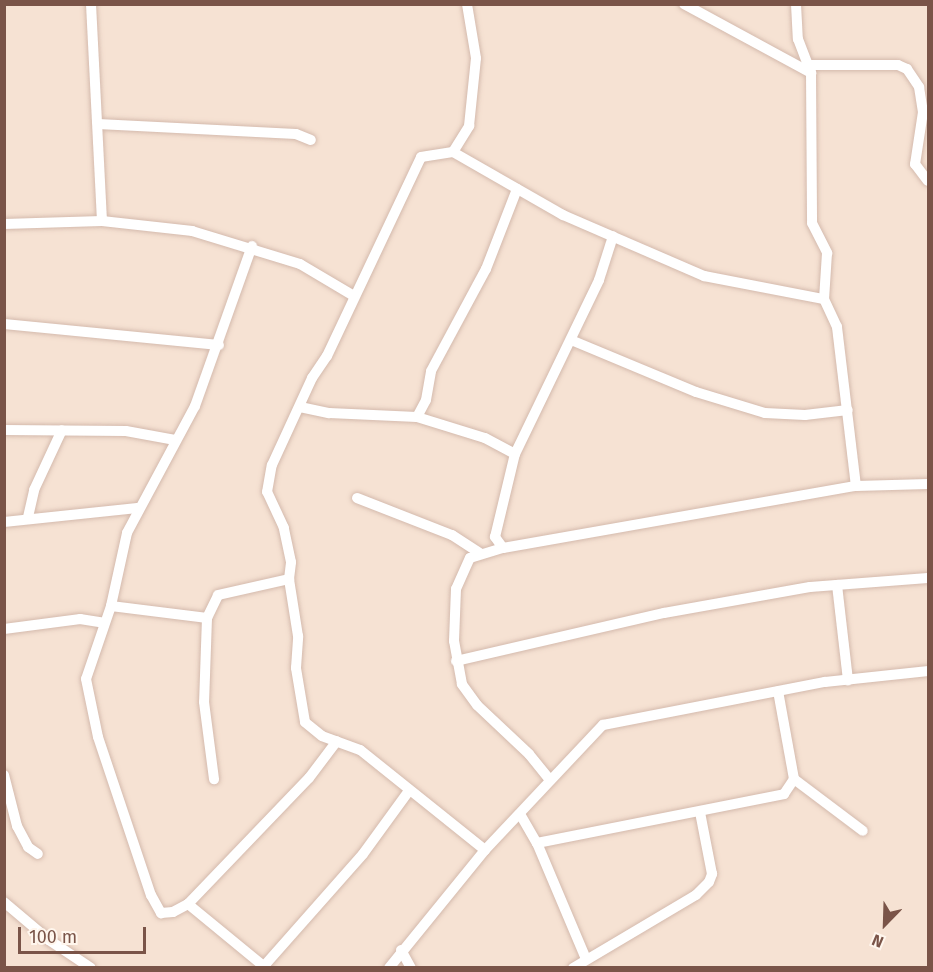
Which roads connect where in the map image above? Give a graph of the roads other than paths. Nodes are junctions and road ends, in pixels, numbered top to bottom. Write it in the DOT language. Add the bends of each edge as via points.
graph roads {
  1 [pos="91,4"];
  2 [pos="466,4"];
  3 [pos="684,4"];
  4 [pos="796,4"];
  5 [pos="810,69"];
  6 [pos="98,124"];
  7 [pos="311,140"];
  8 [pos="453,152"];
  9 [pos="928,181"];
  10 [pos="517,189"];
  11 [pos="102,221"];
  12 [pos="4,224"];
  13 [pos="613,236"];
  14 [pos="252,246"];
  15 [pos="354,296"];
  16 [pos="824,299"];
  17 [pos="4,324"];
  18 [pos="571,340"];
  19 [pos="219,345"];
  20 [pos="300,407"];
  21 [pos="848,410"];
  22 [pos="417,417"];
  23 [pos="4,430"];
  24 [pos="62,430"];
  25 [pos="175,440"];
  26 [pos="515,454"];
  27 [pos="928,484"];
  28 [pos="856,486"];
  29 [pos="357,498"];
  30 [pos="137,508"];
  31 [pos="28,517"];
  32 [pos="4,522"];
  33 [pos="503,548"];
  34 [pos="480,553"];
  35 [pos="928,578"];
  36 [pos="289,579"];
  37 [pos="837,585"];
  38 [pos="111,606"];
  39 [pos="207,618"];
  40 [pos="104,623"];
  41 [pos="4,629"];
  42 [pos="456,661"];
  43 [pos="928,671"];
  44 [pos="848,680"];
  45 [pos="778,691"];
  46 [pos="322,736"];
  47 [pos="337,741"];
  48 [pos="327,755"];
  49 [pos="4,775"];
  50 [pos="214,779"];
  51 [pos="794,779"];
  52 [pos="550,780"];
  53 [pos="408,792"];
  54 [pos="700,812"];
  55 [pos="520,814"];
  56 [pos="863,831"];
  57 [pos="537,843"];
  58 [pos="485,850"];
  59 [pos="38,854"];
  60 [pos="4,902"];
  61 [pos="188,904"];
  62 [pos="401,950"];
  63 [pos="586,960"];
  64 [pos="265,967"];
  65 [pos="91,968"];
  66 [pos="389,968"];
  67 [pos="411,968"];
  68 [pos="573,968"];
  1 -- 6 [label="street"];
  2 -- 8 [label="street" via="476,58 469,126"];
  3 -- 5 [label="street"];
  4 -- 5 [label="street" via="798,39"];
  5 -- 9 [label="street" via="891,65 907,69 919,87 923,112 915,164"];
  5 -- 16 [label="street" via="812,223 826,253"];
  6 -- 7 [label="street" via="296,134"];
  6 -- 11 [label="street" via="96,159"];
  8 -- 10 [label="street"];
  8 -- 15 [label="street" via="431,153 416,164"];
  10 -- 13 [label="street"];
  10 -- 22 [label="street" via="486,269 430,371 426,400"];
  11 -- 12 [label="street"];
  11 -- 14 [label="street" via="192,231"];
  13 -- 16 [label="street" via="725,282"];
  13 -- 18 [label="street"];
  14 -- 15 [label="street" via="300,264"];
  14 -- 19 [label="street"];
  15 -- 20 [label="street"];
  16 -- 21 [label="street" via="837,327"];
  17 -- 19 [label="street"];
  18 -- 21 [label="street" via="696,392 765,413 805,415"];
  18 -- 26 [label="street"];
  19 -- 25 [label="street" via="195,406"];
  20 -- 22 [label="street" via="329,413"];
  20 -- 36 [label="street" via="272,465 267,492 284,528 291,562"];
  21 -- 28 [label="street"];
  22 -- 26 [label="street" via="485,438"];
  23 -- 24 [label="street"];
  24 -- 25 [label="street" via="136,432"];
  24 -- 31 [label="street" via="34,490"];
  25 -- 30 [label="street" via="160,476"];
  26 -- 33 [label="street" via="495,537"];
  27 -- 28 [label="street"];
  28 -- 33 [label="street"];
  29 -- 34 [label="street" via="448,533"];
  30 -- 31 [label="street"];
  30 -- 38 [label="street" via="127,533"];
  31 -- 32 [label="street"];
  33 -- 34 [label="street"];
  34 -- 42 [label="street" via="464,565 456,589"];
  35 -- 37 [label="street"];
  36 -- 39 [label="street" via="218,595"];
  36 -- 46 [label="street" via="305,722"];
  37 -- 42 [label="street" via="664,613"];
  37 -- 44 [label="street"];
  38 -- 39 [label="street"];
  38 -- 40 [label="street"];
  39 -- 50 [label="street" via="204,702"];
  40 -- 41 [label="street" via="80,619"];
  40 -- 61 [label="street" via="87,679 98,737 156,907 166,914"];
  42 -- 52 [label="street" via="462,684 477,705 529,754"];
  43 -- 44 [label="street"];
  44 -- 45 [label="street"];
  45 -- 51 [label="street"];
  45 -- 52 [label="street" via="603,725"];
  46 -- 47 [label="street"];
  46 -- 48 [label="street"];
  47 -- 48 [label="street"];
  47 -- 53 [label="street" via="360,750"];
  48 -- 61 [label="street"];
  49 -- 59 [label="street" via="17,826 28,847"];
  51 -- 54 [label="street" via="784,794"];
  51 -- 56 [label="street"];
  52 -- 55 [label="street"];
  53 -- 58 [label="street"];
  53 -- 64 [label="street" via="363,854"];
  54 -- 57 [label="street"];
  54 -- 63 [label="street" via="712,874 709,882 696,895"];
  55 -- 57 [label="street"];
  55 -- 58 [label="street"];
  57 -- 63 [label="street"];
  58 -- 62 [label="street"];
  60 -- 65 [label="street" via="49,940"];
  61 -- 64 [label="street"];
  62 -- 66 [label="street"];
  62 -- 67 [label="street"];
  63 -- 68 [label="street"];
}
